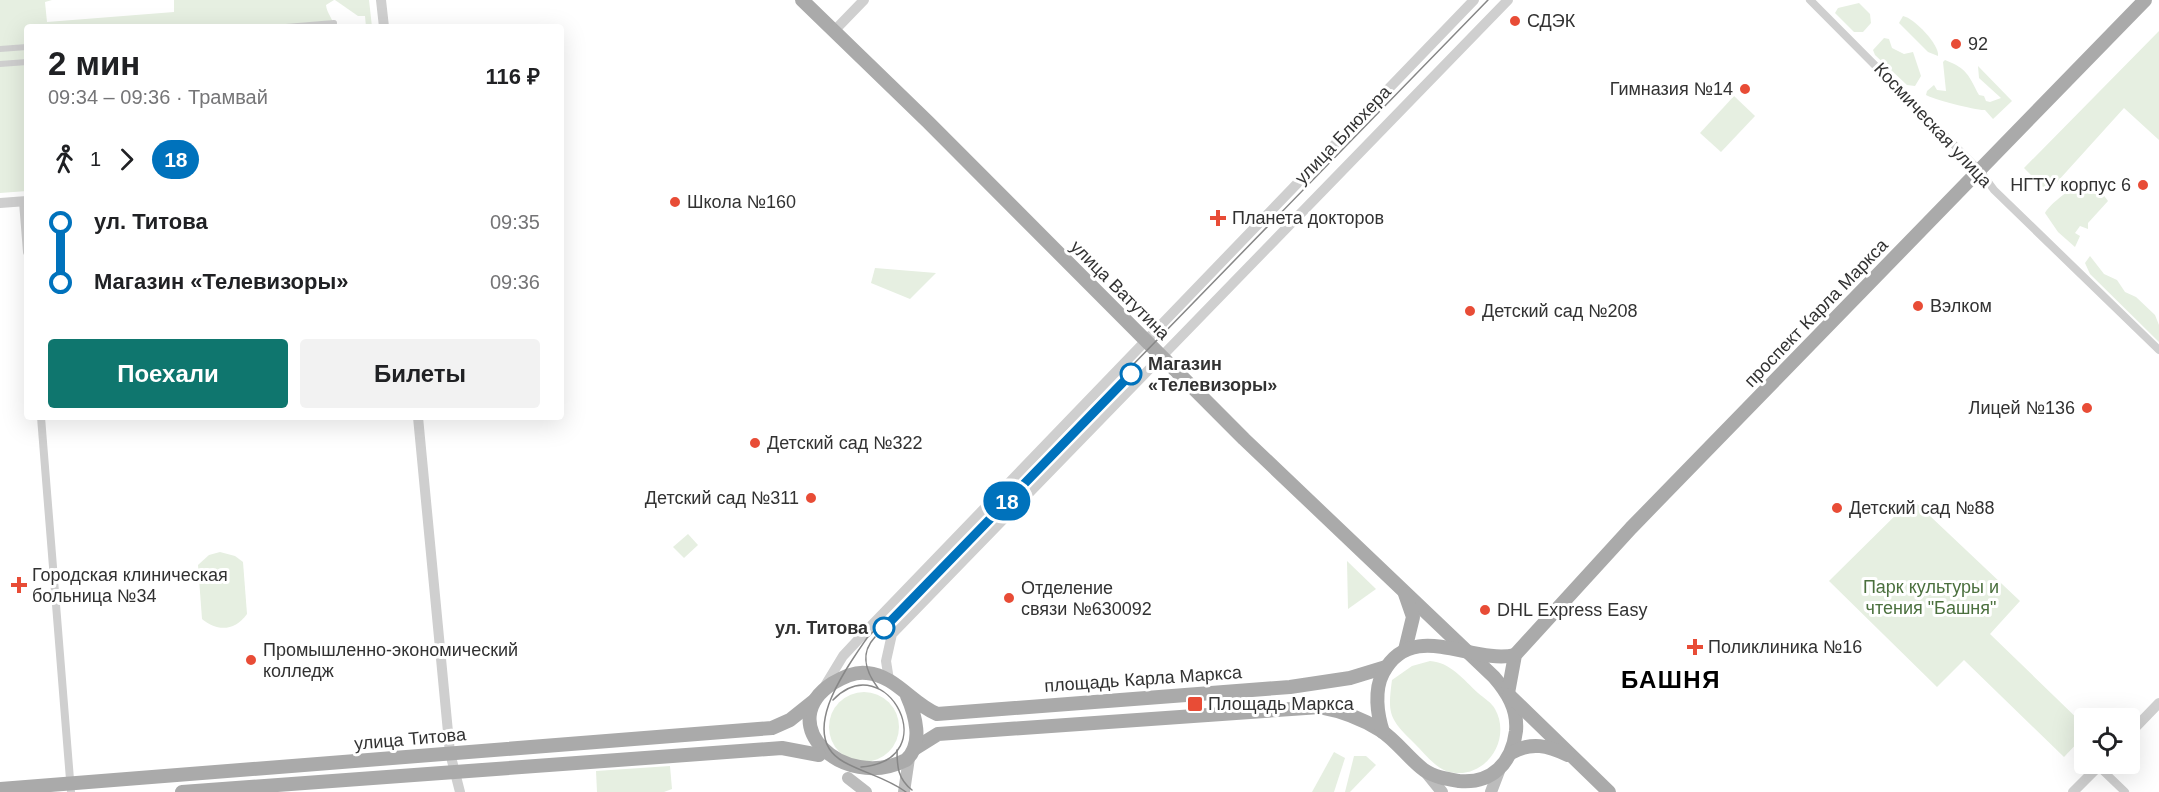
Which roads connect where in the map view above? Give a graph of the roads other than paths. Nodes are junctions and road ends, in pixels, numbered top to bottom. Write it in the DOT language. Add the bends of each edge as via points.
graph roads {
  1 [pos="381,0"];
  2 [pos="802,0"];
  3 [pos="864,0"];
  4 [pos="1474,0"];
  5 [pos="1508,0"];
  6 [pos="1810,0"];
  7 [pos="2145,0"];
  8 [pos="334,23"];
  9 [pos="322,24"];
  10 [pos="384,24"];
  11 [pos="834,31"];
  12 [pos="24,47"];
  13 [pos="0,49"];
  14 [pos="24,62"];
  15 [pos="0,64"];
  16 [pos="1980,171"];
  17 [pos="24,201"];
  18 [pos="0,204"];
  19 [pos="1145,341"];
  20 [pos="2159,350"];
  21 [pos="1162,357"];
  22 [pos="41,420"];
  23 [pos="418,420"];
  24 [pos="1400,585"];
  25 [pos="1405,650"];
  26 [pos="1468,652"];
  27 [pos="1515,655"];
  28 [pos="1386,667"];
  29 [pos="889,680"];
  30 [pos="1508,693"];
  31 [pos="818,696"];
  32 [pos="907,696"];
  33 [pos="2159,703"];
  34 [pos="2140,723"];
  35 [pos="1383,732"];
  36 [pos="450,753"];
  37 [pos="1511,753"];
  38 [pos="912,754"];
  39 [pos="819,755"];
  40 [pos="1575,759"];
  41 [pos="455,771"];
  42 [pos="1425,771"];
  43 [pos="1499,771"];
  44 [pos="2090,774"];
  45 [pos="2108,774"];
  46 [pos="848,778"];
  47 [pos="71,788"];
  48 [pos="0,789"];
  49 [pos="183,792"];
  50 [pos="460,792"];
  51 [pos="866,792"];
  52 [pos="904,792"];
  53 [pos="1442,792"];
  54 [pos="1491,792"];
  55 [pos="1609,792"];
  56 [pos="2073,792"];
  57 [pos="2125,792"];
  1 -- 10 [label="street"];
  2 -- 11 [label="main road, улица Ватутина"];
  3 -- 11 [label="street"];
  4 -- 19 [label="street, улица Блюхера"];
  5 -- 21 [label="street, улица Блюхера"];
  6 -- 16 [label="street, Космическая улица"];
  7 -- 16 [label="main road, проспект Карла Маркса"];
  8 -- 9 [label="street"];
  11 -- 19 [label="main road, улица Ватутина"];
  12 -- 13 [label="street"];
  14 -- 15 [label="street"];
  16 -- 20 [label="street, Космическая улица" via="1994,190"];
  16 -- 27 [label="main road, проспект Карла Маркса" via="1631,528"];
  17 -- 18 [label="street"];
  19 -- 21 [label="main road, улица Ватутина"];
  19 -- 31 [label="street, улица Блюхера" via="843,656"];
  21 -- 24 [label="main road, улица Ватутина"];
  21 -- 29 [label="street, улица Блюхера" via="892,634 885,662"];
  22 -- 47 [label="street"];
  23 -- 36 [label="street"];
  24 -- 25 [label="main road" via="1413,617"];
  24 -- 26 [label="main road, улица Ватутина"];
  25 -- 26 [label="main road" via="1436,645"];
  25 -- 28 [label="main road, площадь Карла Маркса"];
  26 -- 27 [label="main road" via="1501,658"];
  26 -- 30 [label="main road"];
  27 -- 30 [label="main road"];
  28 -- 32 [label="main road, площадь Карла Маркса" via="1350,678 1290,687 937,714"];
  28 -- 35 [label="main road" via="1380,678 1377,707"];
  29 -- 31 [label="main road, площадь Карла Маркса" via="866,672 854,673"];
  29 -- 32 [label="main road, площадь Карла Маркса"];
  30 -- 37 [label="main road" via="1516,726"];
  30 -- 40 [label="main road"];
  31 -- 36 [label="main road, улица Титова" via="789,720 772,728"];
  31 -- 39 [label="main road" via="810,732"];
  32 -- 38 [label="main road" via="915,716"];
  33 -- 34 [label="street"];
  35 -- 38 [label="main road" via="1344,712 1311,707 939,734"];
  35 -- 42 [label="main road"];
  36 -- 41 [label="street"];
  36 -- 47 [label="main road, улица Титова"];
  37 -- 40 [label="main road" via="1541,745"];
  37 -- 43 [label="main road"];
  38 -- 46 [label="main road" via="880,777"];
  38 -- 52 [label="main road"];
  39 -- 41 [label="main road, улица Титова" via="782,748"];
  39 -- 46 [label="main road"];
  40 -- 55 [label="main road"];
  41 -- 49 [label="main road, улица Титова"];
  41 -- 50 [label="street"];
  42 -- 43 [label="main road" via="1444,779 1474,781"];
  42 -- 53 [label="main road"];
  43 -- 54 [label="main road"];
  44 -- 56 [label="street"];
  45 -- 57 [label="street"];
  46 -- 51 [label="main road"];
  47 -- 48 [label="main road, улица Титова"];
}
